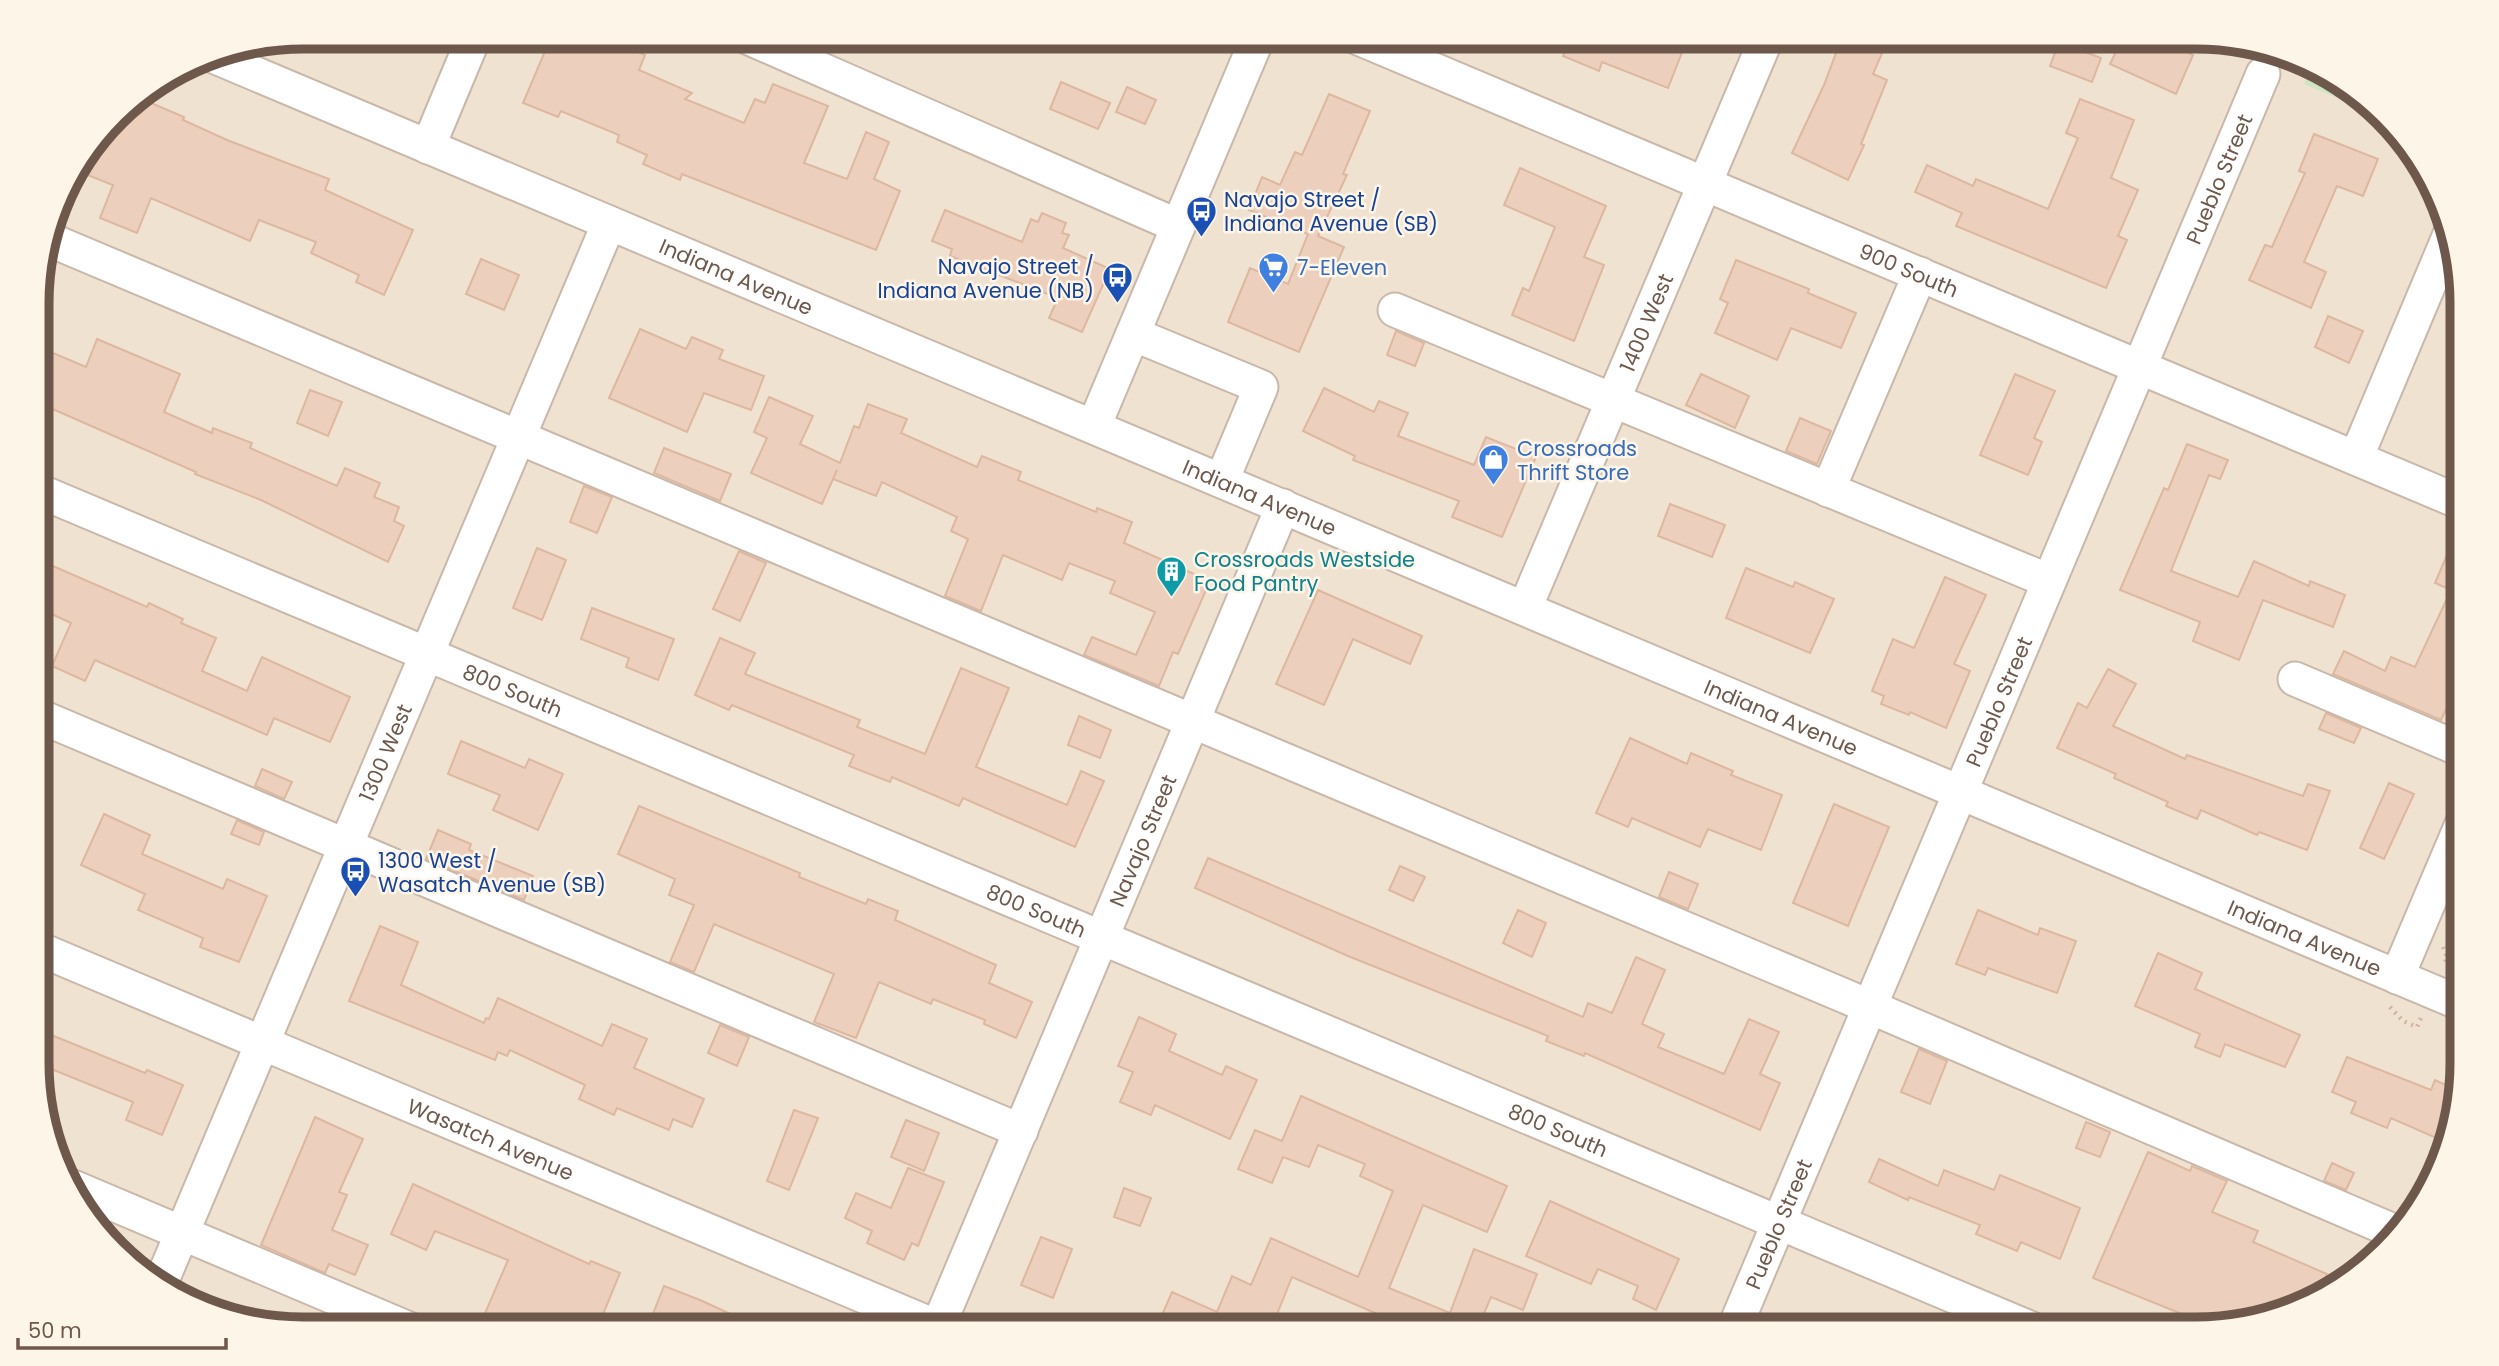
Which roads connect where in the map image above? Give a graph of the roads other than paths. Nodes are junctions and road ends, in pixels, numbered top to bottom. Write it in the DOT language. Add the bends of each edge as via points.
graph roads {
  1 [pos="469,49"];
  2 [pos="774,49"];
  3 [pos="1253,49"];
  4 [pos="1384,49"];
  5 [pos="1762,49"];
  6 [pos="225,61"];
  7 [pos="2263,74"];
  8 [pos="428,147"];
  9 [pos="1704,184"];
  10 [pos="609,223"];
  11 [pos="1178,226"];
  12 [pos="57,243"];
  13 [pos="2444,249"];
  14 [pos="1920,275"];
  15 [pos="1395,310"];
  16 [pos="1133,334"];
  17 [pos="2139,367"];
  18 [pos="1612,402"];
  19 [pos="1094,426"];
  20 [pos="518,438"];
  21 [pos="2356,458"];
  22 [pos="1222,480"];
  23 [pos="1828,490"];
  24 [pos="49,495"];
  25 [pos="2450,498"];
  26 [pos="1283,506"];
  27 [pos="2049,581"];
  28 [pos="1525,608"];
  29 [pos="427,654"];
  30 [pos="2295,679"];
  31 [pos="49,720"];
  32 [pos="1192,722"];
  33 [pos="2450,745"];
  34 [pos="1960,792"];
  35 [pos="345,847"];
  36 [pos="2450,852"];
  37 [pos="1102,938"];
  38 [pos="49,953"];
  39 [pos="2397,976"];
  40 [pos="2450,999"];
  41 [pos="1870,1006"];
  42 [pos="262,1043"];
  43 [pos="1021,1131"];
  44 [pos="84,1192"];
  45 [pos="1778,1222"];
  46 [pos="2389,1229"];
  47 [pos="181,1234"];
  48 [pos="164,1275"];
  49 [pos="380,1317"];
  50 [pos="913,1317"];
  51 [pos="944,1317"];
  52 [pos="1739,1317"];
  53 [pos="2004,1317"];
  1 -- 8 [label="street"];
  2 -- 11 [label="street"];
  3 -- 11 [label="street"];
  4 -- 9 [label="street, 900 South"];
  5 -- 9 [label="street, 1400 West"];
  6 -- 8 [label="street, Indiana Avenue"];
  7 -- 17 [label="street, Pueblo Street"];
  8 -- 10 [label="street, Indiana Avenue"];
  9 -- 14 [label="street, 900 South"];
  9 -- 18 [label="street, 1400 West"];
  10 -- 19 [label="street, Indiana Avenue"];
  10 -- 20 [label="street, 1300 West"];
  11 -- 16 [label="street"];
  12 -- 20 [label="street"];
  13 -- 21 [label="street"];
  14 -- 17 [label="street, 900 South"];
  14 -- 23 [label="street"];
  15 -- 18 [label="street"];
  16 -- 19 [label="street"];
  16 -- 22 [label="street" via="1261,387"];
  17 -- 21 [label="street, 900 South"];
  17 -- 27 [label="street, Pueblo Street"];
  18 -- 23 [label="street"];
  18 -- 28 [label="street, 1400 West"];
  19 -- 22 [label="street, Indiana Avenue"];
  20 -- 29 [label="street, 1300 West"];
  20 -- 32 [label="street"];
  21 -- 25 [label="street, 900 South"];
  22 -- 26 [label="street, Indiana Avenue"];
  23 -- 27 [label="street"];
  24 -- 29 [label="street, 800 South"];
  26 -- 28 [label="street, Indiana Avenue"];
  26 -- 32 [label="street, Navajo Street"];
  27 -- 34 [label="street, Pueblo Street"];
  28 -- 34 [label="street, Indiana Avenue"];
  29 -- 35 [label="street, 1300 West"];
  29 -- 37 [label="street, 800 South"];
  30 -- 33 [label="street"];
  31 -- 35 [label="street"];
  32 -- 37 [label="street, Navajo Street"];
  32 -- 41 [label="street"];
  34 -- 39 [label="street, Indiana Avenue"];
  34 -- 41 [label="street, Pueblo Street"];
  35 -- 42 [label="street, 1300 West"];
  35 -- 43 [label="street"];
  36 -- 39 [label="street"];
  37 -- 43 [label="street, Navajo Street"];
  37 -- 45 [label="street, 800 South"];
  38 -- 42 [label="street, Wasatch Avenue"];
  39 -- 40 [label="street, Indiana Avenue"];
  41 -- 45 [label="street, Pueblo Street"];
  41 -- 46 [label="street"];
  42 -- 47 [label="street, 1300 West"];
  42 -- 50 [label="street, Wasatch Avenue"];
  43 -- 51 [label="street, Navajo Street"];
  44 -- 47 [label="street"];
  45 -- 52 [label="street, Pueblo Street"];
  45 -- 53 [label="street, 800 South"];
  47 -- 48 [label="street, 1300 West"];
  47 -- 49 [label="street"];
}
